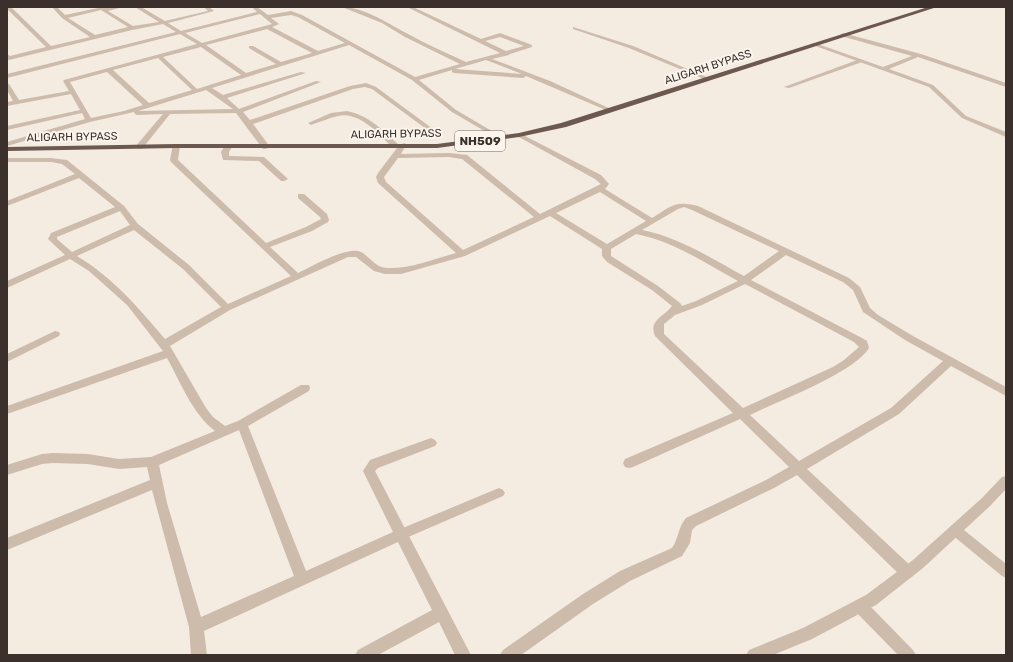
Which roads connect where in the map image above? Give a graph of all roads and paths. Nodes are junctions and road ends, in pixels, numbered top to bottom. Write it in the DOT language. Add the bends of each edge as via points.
graph roads {
  1 [pos="8,7"];
  2 [pos="54,7"];
  3 [pos="121,7"];
  4 [pos="137,7"];
  5 [pos="206,7"];
  6 [pos="254,7"];
  7 [pos="344,7"];
  8 [pos="409,7"];
  9 [pos="934,7"];
  10 [pos="101,9"];
  11 [pos="262,12"];
  12 [pos="64,17"];
  13 [pos="268,17"];
  14 [pos="219,19"];
  15 [pos="163,23"];
  16 [pos="268,27"];
  17 [pos="132,28"];
  18 [pos="575,28"];
  19 [pos="182,33"];
  20 [pos="843,35"];
  21 [pos="94,37"];
  22 [pos="481,41"];
  23 [pos="350,43"];
  24 [pos="202,45"];
  25 [pos="252,46"];
  26 [pos="819,46"];
  27 [pos="49,47"];
  28 [pos="317,53"];
  29 [pos="507,54"];
  30 [pos="919,55"];
  31 [pos="159,56"];
  32 [pos="488,59"];
  33 [pos="860,61"];
  34 [pos="13,62"];
  35 [pos="280,64"];
  36 [pos="467,65"];
  37 [pos="883,69"];
  38 [pos="109,70"];
  39 [pos="448,70"];
  40 [pos="303,73"];
  41 [pos="245,75"];
  42 [pos="7,76"];
  43 [pos="531,76"];
  44 [pos="706,78"];
  45 [pos="414,79"];
  46 [pos="318,82"];
  47 [pos="7,85"];
  48 [pos="1006,85"];
  49 [pos="787,87"];
  50 [pos="208,88"];
  51 [pos="196,91"];
  52 [pos="73,92"];
  53 [pos="224,97"];
  54 [pos="17,102"];
  55 [pos="7,104"];
  56 [pos="148,106"];
  57 [pos="84,110"];
  58 [pos="610,110"];
  59 [pos="239,111"];
  60 [pos="125,113"];
  61 [pos="168,113"];
  62 [pos="88,120"];
  63 [pos="248,123"];
  64 [pos="311,123"];
  65 [pos="7,128"];
  66 [pos="432,130"];
  67 [pos="519,135"];
  68 [pos="1006,135"];
  69 [pos="500,138"];
  70 [pos="7,144"];
  71 [pos="176,146"];
  72 [pos="139,147"];
  73 [pos="266,147"];
  74 [pos="7,149"];
  75 [pos="399,150"];
  76 [pos="226,152"];
  77 [pos="9,161"];
  78 [pos="80,175"];
  79 [pos="284,179"];
  80 [pos="600,189"];
  81 [pos="301,196"];
  82 [pos="7,204"];
  83 [pos="121,208"];
  84 [pos="549,212"];
  85 [pos="539,217"];
  86 [pos="650,220"];
  87 [pos="135,226"];
  88 [pos="633,231"];
  89 [pos="265,246"];
  90 [pos="608,248"];
  91 [pos="784,251"];
  92 [pos="462,254"];
  93 [pos="71,256"];
  94 [pos="296,276"];
  95 [pos="746,280"];
  96 [pos="7,285"];
  97 [pos="227,308"];
  98 [pos="673,312"];
  99 [pos="55,334"];
  100 [pos="168,349"];
  101 [pos="7,358"];
  102 [pos="950,361"];
  103 [pos="305,388"];
  104 [pos="1006,392"];
  105 [pos="7,410"];
  106 [pos="740,414"];
  107 [pos="242,424"];
  108 [pos="225,432"];
  109 [pos="431,443"];
  110 [pos="152,462"];
  111 [pos="629,463"];
  112 [pos="799,468"];
  113 [pos="7,470"];
  114 [pos="1006,481"];
  115 [pos="156,483"];
  116 [pos="499,493"];
  117 [pos="955,530"];
  118 [pos="402,534"];
  119 [pos="7,544"];
  120 [pos="907,572"];
  121 [pos="1006,572"];
  122 [pos="302,578"];
  123 [pos="860,606"];
  124 [pos="441,613"];
  125 [pos="196,627"];
  126 [pos="199,655"];
  127 [pos="363,655"];
  128 [pos="463,655"];
  129 [pos="508,655"];
  130 [pos="754,655"];
  131 [pos="908,655"];
  1 -- 27 [label="street"];
  2 -- 12 [label="street"];
  3 -- 10 [label="street"];
  4 -- 15 [label="street"];
  5 -- 14 [label="street"];
  6 -- 11 [label="street"];
  7 -- 36 [label="street" via="384,22"];
  8 -- 22 [label="street"];
  9 -- 20 [label="highway, ALIGARH BYPASS / NH509"];
  10 -- 12 [label="street"];
  10 -- 17 [label="street"];
  11 -- 13 [label="street"];
  11 -- 14 [label="street"];
  12 -- 21 [label="street"];
  13 -- 16 [label="street" via="276,24"];
  13 -- 23 [label="street" via="296,14"];
  14 -- 15 [label="street"];
  14 -- 19 [label="street"];
  15 -- 17 [label="street"];
  15 -- 19 [label="street"];
  16 -- 24 [label="street" via="235,33"];
  16 -- 28 [label="street"];
  17 -- 21 [label="street"];
  18 -- 44 [label="street" via="631,47"];
  19 -- 24 [label="street"];
  19 -- 34 [label="street"];
  20 -- 26 [label="highway, ALIGARH BYPASS / NH509"];
  20 -- 30 [label="street"];
  21 -- 27 [label="street"];
  22 -- 29 [label="street"];
  22 -- 29 [label="street" via="500,35 530,46"];
  23 -- 28 [label="street"];
  23 -- 45 [label="street"];
  24 -- 31 [label="street"];
  24 -- 41 [label="street"];
  25 -- 35 [label="street"];
  26 -- 33 [label="street"];
  26 -- 44 [label="highway, ALIGARH BYPASS / NH509"];
  27 -- 34 [label="street"];
  28 -- 35 [label="street"];
  29 -- 32 [label="street"];
  30 -- 37 [label="street"];
  30 -- 48 [label="street"];
  31 -- 38 [label="street"];
  31 -- 51 [label="street"];
  32 -- 36 [label="street"];
  32 -- 43 [label="street"];
  33 -- 37 [label="street"];
  33 -- 49 [label="lane"];
  34 -- 42 [label="street"];
  35 -- 41 [label="street"];
  36 -- 39 [label="street"];
  37 -- 68 [label="street" via="931,86 964,117"];
  38 -- 52 [label="street" via="66,81"];
  38 -- 56 [label="street"];
  39 -- 43 [label="street"];
  39 -- 45 [label="street"];
  40 -- 53 [label="street"];
  41 -- 50 [label="street"];
  43 -- 58 [label="street"];
  44 -- 58 [label="highway, ALIGARH BYPASS / NH509"];
  45 -- 69 [label="street" via="454,111"];
  46 -- 59 [label="street"];
  47 -- 54 [label="street"];
  50 -- 51 [label="street"];
  50 -- 53 [label="street"];
  51 -- 56 [label="street"];
  52 -- 54 [label="street"];
  52 -- 57 [label="street"];
  53 -- 59 [label="street"];
  54 -- 55 [label="street"];
  56 -- 60 [label="street"];
  57 -- 62 [label="street"];
  57 -- 65 [label="street"];
  58 -- 67 [label="highway, ALIGARH BYPASS / NH509" via="563,125"];
  59 -- 61 [label="street"];
  59 -- 63 [label="street"];
  60 -- 61 [label="street"];
  60 -- 62 [label="street"];
  61 -- 72 [label="street"];
  62 -- 70 [label="street"];
  63 -- 66 [label="street" via="352,87 366,85 374,88"];
  63 -- 73 [label="street"];
  64 -- 75 [label="street" via="342,113 352,113 376,129"];
  67 -- 69 [label="highway, ALIGARH BYPASS / NH509"];
  67 -- 80 [label="street" via="598,177 605,184"];
  69 -- 75 [label="highway, ALIGARH BYPASS / NH509"];
  71 -- 72 [label="highway, ALIGARH BYPASS / NH509"];
  71 -- 76 [label="highway, ALIGARH BYPASS / NH509"];
  71 -- 89 [label="street" via="174,160"];
  72 -- 74 [label="highway, ALIGARH BYPASS / NH509"];
  73 -- 75 [label="highway, ALIGARH BYPASS / NH509"];
  73 -- 76 [label="highway, ALIGARH BYPASS / NH509"];
  75 -- 85 [label="street" via="464,156"];
  75 -- 92 [label="street" via="383,171 380,177 382,183"];
  76 -- 79 [label="street" via="228,159 261,159"];
  77 -- 78 [label="street" via="64,162"];
  78 -- 82 [label="street"];
  78 -- 83 [label="street"];
  80 -- 84 [label="street"];
  80 -- 86 [label="street"];
  81 -- 89 [label="street" via="324,216 325,220"];
  83 -- 87 [label="street"];
  83 -- 93 [label="street" via="54,235 52,239"];
  84 -- 85 [label="street"];
  84 -- 90 [label="street"];
  85 -- 92 [label="street"];
  86 -- 88 [label="street"];
  86 -- 91 [label="street" via="684,205"];
  87 -- 93 [label="street"];
  87 -- 97 [label="street" via="186,267"];
  88 -- 90 [label="street"];
  88 -- 95 [label="street" via="670,241"];
  89 -- 94 [label="street"];
  90 -- 98 [label="street" via="605,252 610,260 675,302 678,307"];
  91 -- 95 [label="street"];
  91 -- 102 [label="street" via="852,284 857,289 866,310"];
  92 -- 94 [label="street" via="394,272 377,269 353,253"];
  93 -- 96 [label="street"];
  93 -- 100 [label="street" via="92,269 130,303"];
  94 -- 97 [label="street"];
  95 -- 98 [label="street"];
  95 -- 106 [label="street" via="858,340 864,348 855,358 835,370"];
  97 -- 100 [label="street" via="170,340"];
  98 -- 106 [label="street" via="658,323 660,336"];
  99 -- 101 [label="street"];
  100 -- 105 [label="street"];
  100 -- 108 [label="street" via="202,410 209,420"];
  102 -- 104 [label="street"];
  102 -- 112 [label="street" via="883,419"];
  103 -- 107 [label="street"];
  106 -- 111 [label="street"];
  106 -- 112 [label="street"];
  107 -- 108 [label="street"];
  107 -- 122 [label="street"];
  108 -- 110 [label="street"];
  109 -- 118 [label="street" via="370,467 369,471"];
  110 -- 113 [label="street" via="119,464 88,459 53,458"];
  110 -- 115 [label="street"];
  112 -- 120 [label="street"];
  112 -- 129 [label="street" via="691,522 686,527 683,543 677,552 625,576"];
  114 -- 117 [label="street"];
  115 -- 119 [label="street"];
  115 -- 125 [label="street"];
  116 -- 118 [label="lane"];
  117 -- 120 [label="street"];
  117 -- 121 [label="lane"];
  118 -- 122 [label="street"];
  118 -- 124 [label="street"];
  120 -- 123 [label="street"];
  122 -- 125 [label="street"];
  123 -- 130 [label="street" via="808,634"];
  123 -- 131 [label="street"];
  124 -- 127 [label="street"];
  124 -- 128 [label="street"];
  125 -- 126 [label="street"];
}
